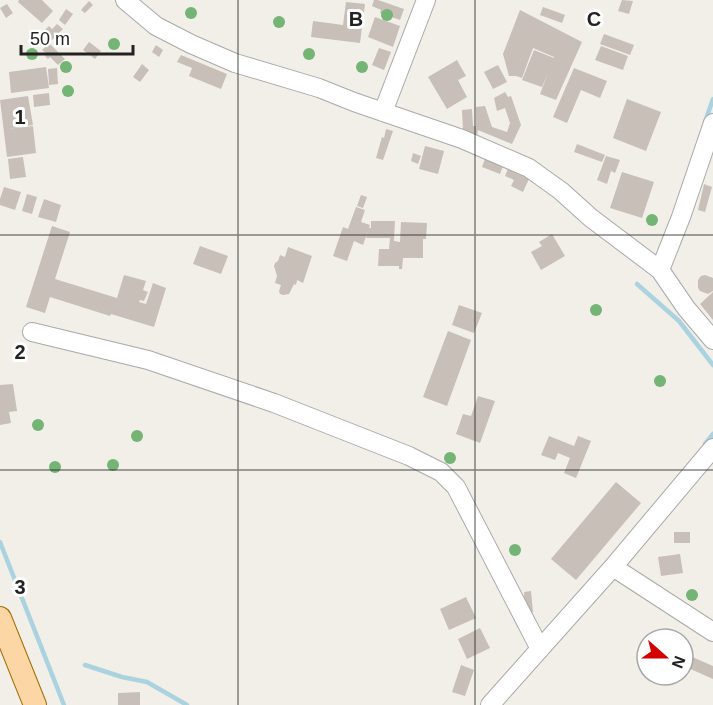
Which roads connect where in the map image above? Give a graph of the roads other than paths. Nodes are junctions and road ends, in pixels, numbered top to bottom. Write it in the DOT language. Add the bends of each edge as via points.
graph roads {
  1 [pos="125,0"];
  2 [pos="426,0"];
  3 [pos="383,112"];
  4 [pos="713,123"];
  5 [pos="660,270"];
  6 [pos="32,332"];
  7 [pos="713,340"];
  8 [pos="713,448"];
  9 [pos="613,567"];
  10 [pos="0,618"];
  11 [pos="713,632"];
  12 [pos="540,649"];
  13 [pos="32,698"];
  14 [pos="490,705"];
  1 -- 3 [label="street" via="156,26 191,44 235,63"];
  2 -- 3 [label="street"];
  3 -- 5 [label="street" via="462,139 529,168"];
  4 -- 5 [label="street"];
  5 -- 7 [label="street"];
  6 -- 12 [label="street" via="148,360 274,403 441,472 456,488"];
  8 -- 9 [label="street"];
  9 -- 11 [label="street"];
  9 -- 12 [label="street"];
  10 -- 13 [label="main road"];
  12 -- 14 [label="street"];
}
